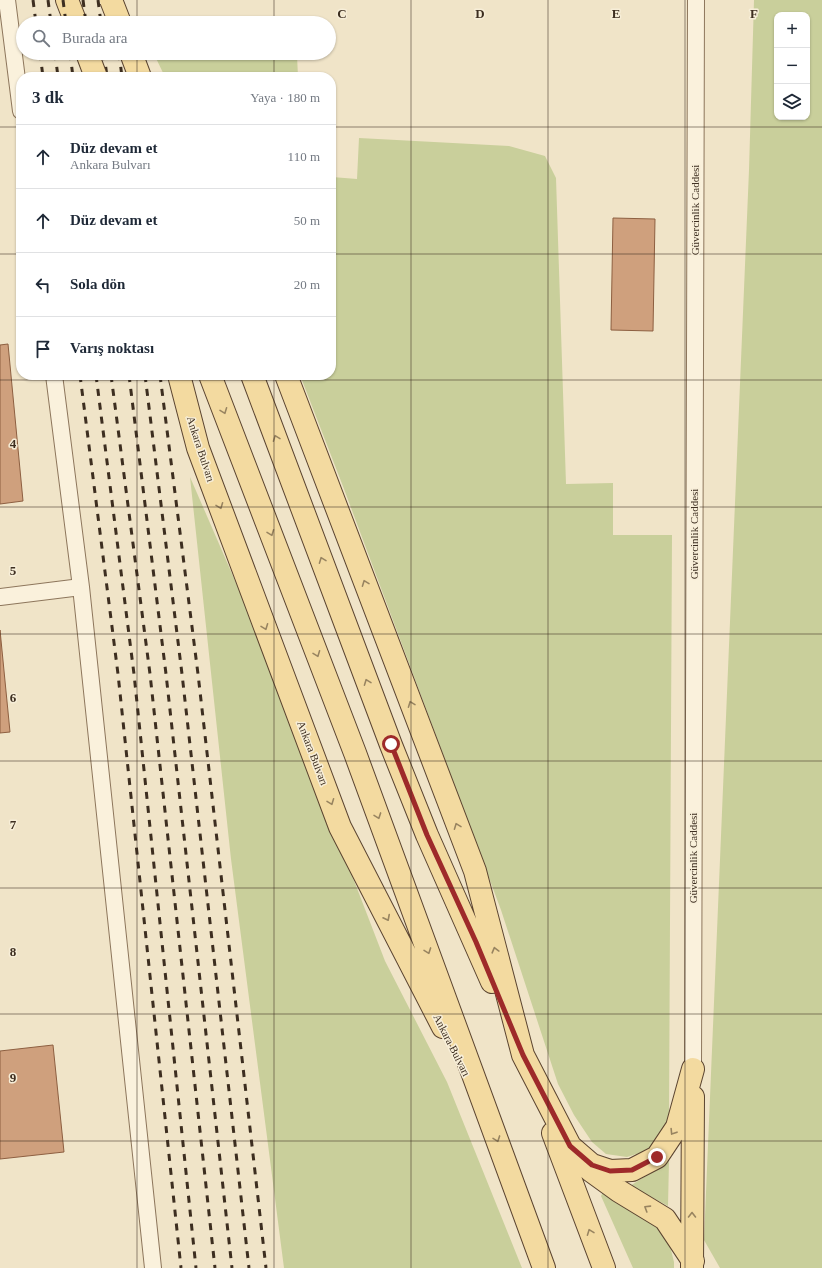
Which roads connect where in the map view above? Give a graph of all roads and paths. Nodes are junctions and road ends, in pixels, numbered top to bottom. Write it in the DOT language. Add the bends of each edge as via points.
graph roads {
  1 [pos="7,0"];
  2 [pos="67,0"];
  3 [pos="111,0"];
  4 [pos="696,0"];
  5 [pos="73,16"];
  6 [pos="117,16"];
  7 [pos="90,60"];
  8 [pos="134,60"];
  9 [pos="16,72"];
  10 [pos="94,72"];
  11 [pos="138,72"];
  12 [pos="55,380"];
  13 [pos="180,380"];
  14 [pos="212,380"];
  15 [pos="254,380"];
  16 [pos="288,380"];
  17 [pos="81,588"];
  18 [pos="0,597"];
  19 [pos="523,1055"];
  20 [pos="693,1068"];
  21 [pos="488,1113"];
  22 [pos="570,1146"];
  23 [pos="695,1265"];
  24 [pos="152,1268"];
  25 [pos="544,1268"];
  26 [pos="604,1268"];
  1 -- 9 [label="street"];
  2 -- 5 [label="main road"];
  3 -- 6 [label="main road, bridge"];
  4 -- 20 [label="street, Güvercinlik Caddesi"];
  7 -- 10 [label="main road, bridge"];
  8 -- 11 [label="main road"];
  12 -- 17 [label="street"];
  13 -- 21 [label="main road, Ankara Bulvarı, one-way" via="198,448 340,827"];
  14 -- 21 [label="main road, Ankara Bulvarı, one-way" via="355,753"];
  19 -- 15 [label="main road, one-way" via="476,942 427,835"];
  19 -- 16 [label="main road, one-way" via="475,872"];
  17 -- 18 [label="street"];
  17 -- 24 [label="street"];
  19 -- 22 [label="main road"];
  26 -- 19 [label="main road, one-way"];
  20 -- 22 [label="main road, one-way" via="677,1127 657,1157 632,1170 610,1171 592,1165"];
  23 -- 20 [label="main road, one-way"];
  21 -- 25 [label="main road, Ankara Bulvarı, one-way"];
  23 -- 22 [label="main road, one-way" via="665,1219 590,1170"];
}
